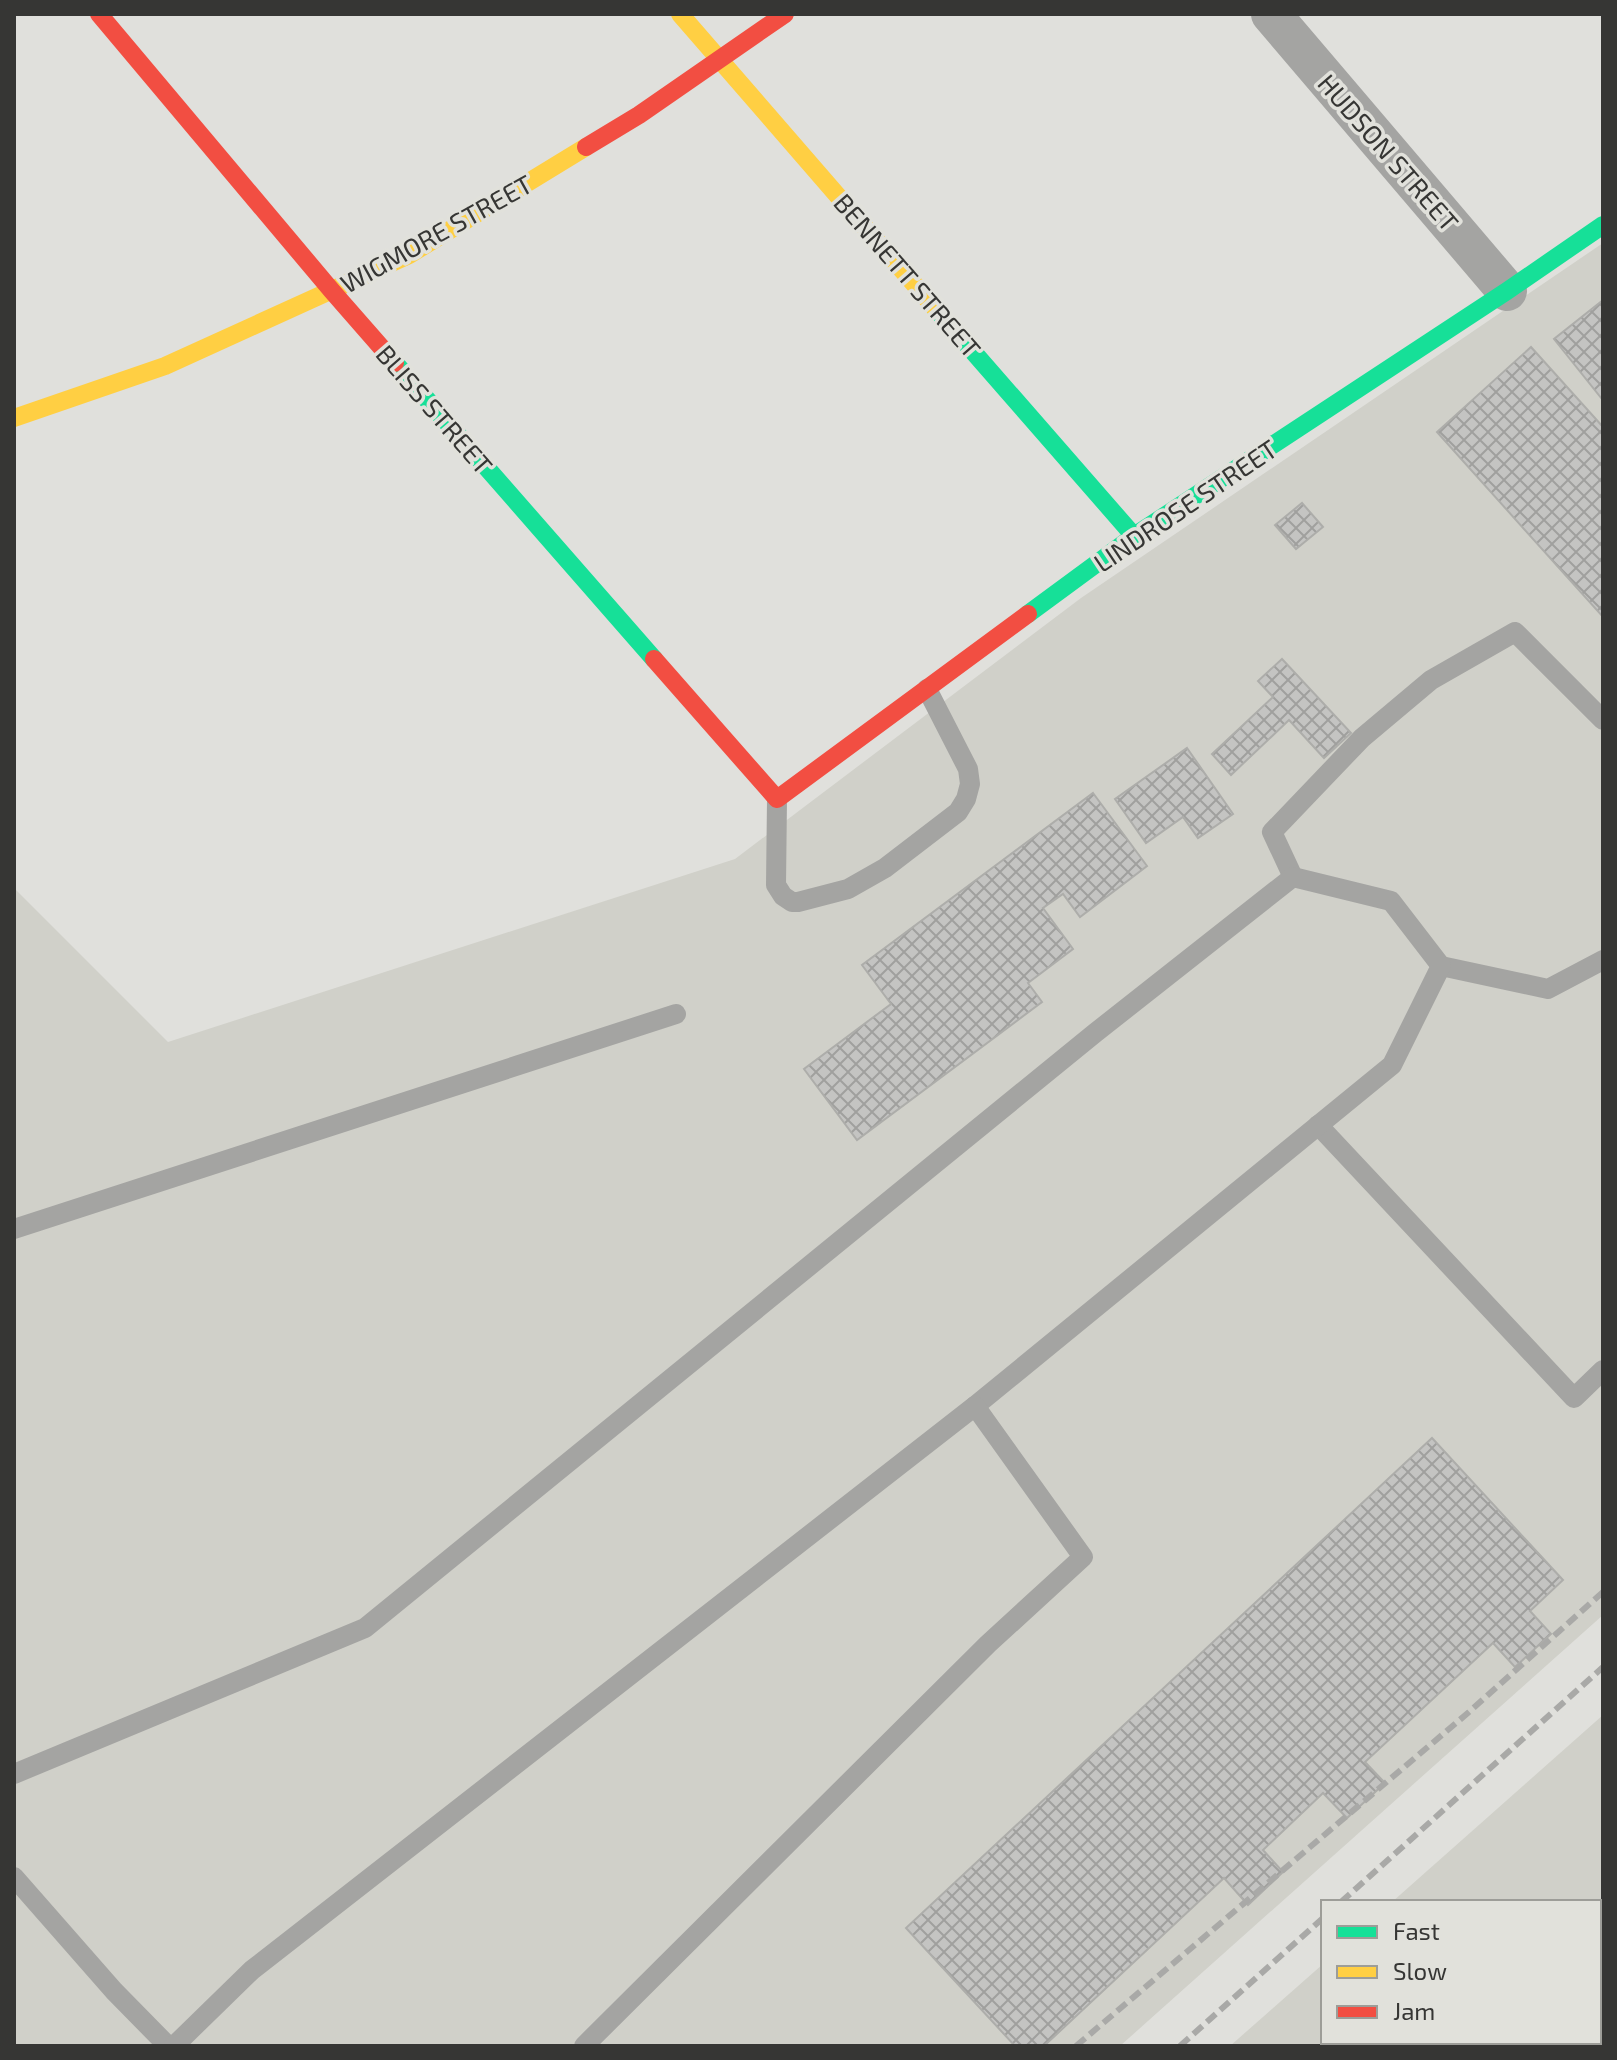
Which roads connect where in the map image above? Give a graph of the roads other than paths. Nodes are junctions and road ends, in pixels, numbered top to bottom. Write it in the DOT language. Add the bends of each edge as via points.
graph roads {
  1 [pos="99,14"];
  2 [pos="680,14"];
  3 [pos="785,14"];
  4 [pos="1271,14"];
  5 [pos="720,58"];
  6 [pos="1603,225"];
  7 [pos="332,291"];
  8 [pos="1507,291"];
  9 [pos="14,418"];
  10 [pos="1134,536"];
  11 [pos="927,689"];
  12 [pos="1603,720"];
  13 [pos="777,799"];
  14 [pos="1293,877"];
  15 [pos="1603,960"];
  16 [pos="1441,966"];
  17 [pos="676,1014"];
  18 [pos="1318,1125"];
  19 [pos="14,1229"];
  20 [pos="1603,1370"];
  21 [pos="975,1406"];
  22 [pos="14,1774"];
  23 [pos="14,1877"];
  24 [pos="171,2046"];
  25 [pos="584,2046"];
  1 -- 7 [label="street, BLISS STREET"];
  2 -- 5 [label="street, BENNETT STREET"];
  3 -- 5 [label="street, WIGMORE STREET"];
  4 -- 8 [label="street, HUDSON STREET"];
  5 -- 7 [label="street, WIGMORE STREET" via="639,115 409,255"];
  5 -- 10 [label="street, BENNETT STREET"];
  6 -- 8 [label="street, LINDROSE STREET"];
  7 -- 9 [label="street, WIGMORE STREET" via="165,366"];
  7 -- 13 [label="street, BLISS STREET"];
  8 -- 10 [label="street, LINDROSE STREET"];
  10 -- 11 [label="street, LINDROSE STREET"];
  11 -- 13 [label="street, LINDROSE STREET"];
  11 -- 13 [label="lane" via="968,769 970,784 958,812 885,868 848,889 792,902 776,885"];
  12 -- 14 [label="lane" via="1515,632 1431,680 1362,738 1272,832"];
  14 -- 16 [label="lane" via="1391,901"];
  14 -- 22 [label="lane" via="365,1628"];
  15 -- 16 [label="lane" via="1548,989"];
  16 -- 18 [label="lane" via="1392,1065"];
  17 -- 19 [label="lane"];
  18 -- 20 [label="lane" via="1574,1398"];
  18 -- 21 [label="lane"];
  21 -- 24 [label="lane" via="252,1970"];
  21 -- 25 [label="lane" via="1083,1557 988,1644"];
  23 -- 24 [label="lane" via="114,1991"];
}
